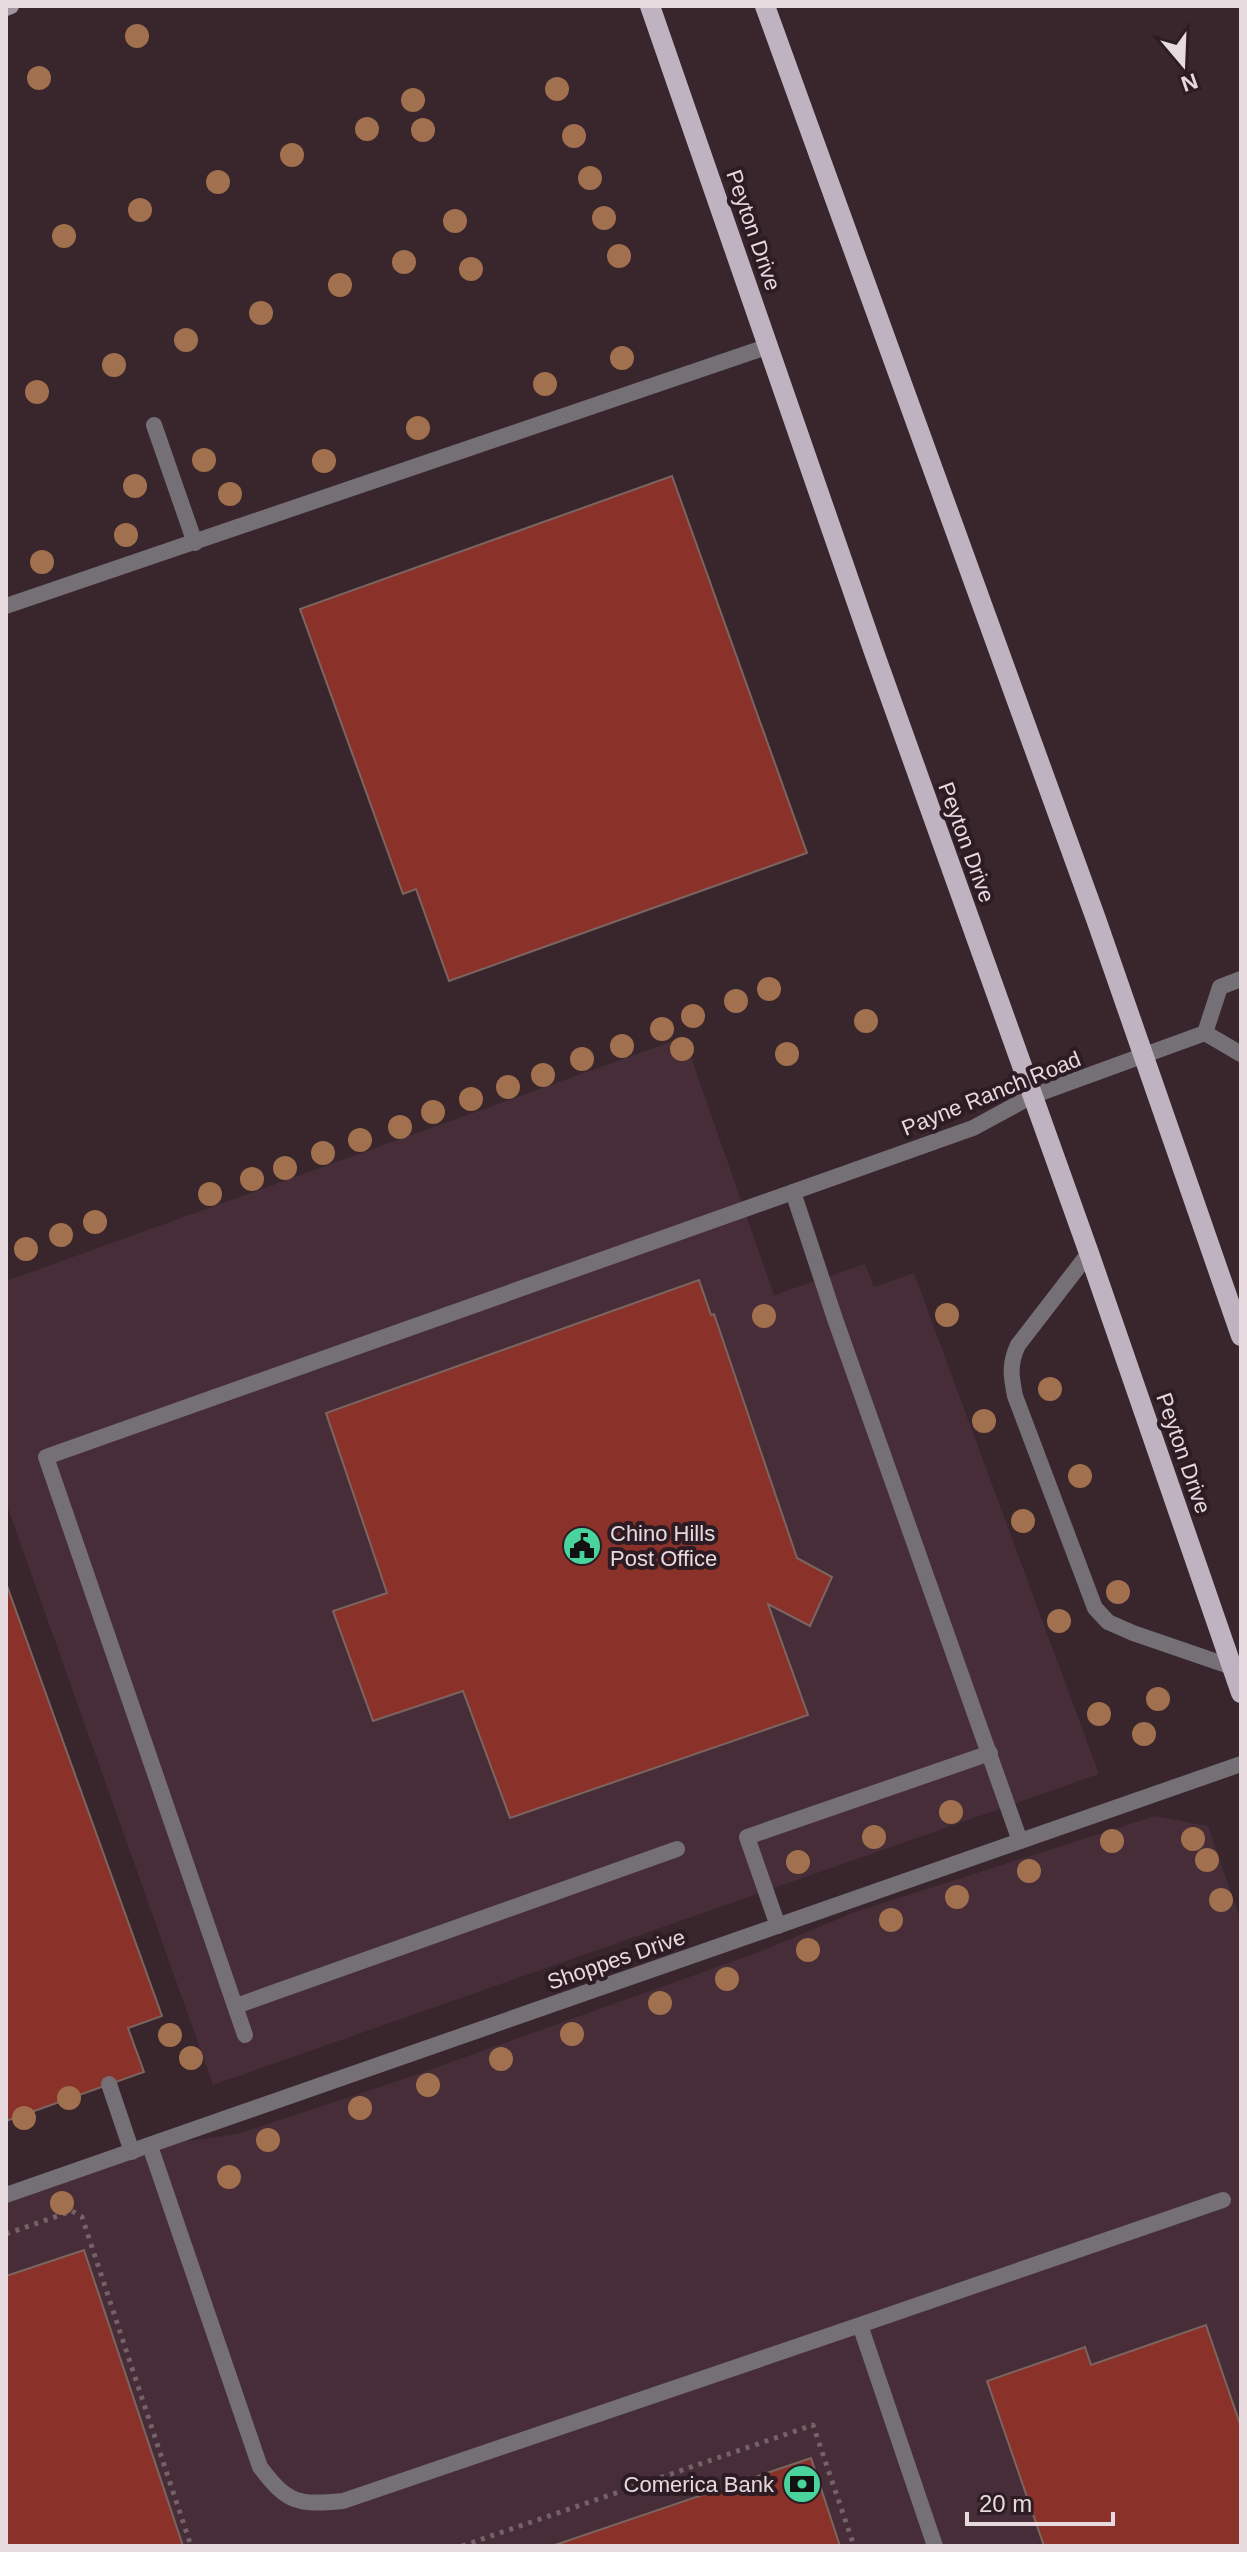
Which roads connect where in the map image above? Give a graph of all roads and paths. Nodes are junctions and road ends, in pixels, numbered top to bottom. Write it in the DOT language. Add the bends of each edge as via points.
graph roads {
  1 [pos="650,6"];
  2 [pos="765,6"];
  3 [pos="769,346"];
  4 [pos="154,425"];
  5 [pos="195,543"];
  6 [pos="6,606"];
  7 [pos="1241,979"];
  8 [pos="1205,1033"];
  9 [pos="1241,1054"];
  10 [pos="1142,1056"];
  11 [pos="1032,1096"];
  12 [pos="793,1192"];
  13 [pos="1089,1253"];
  14 [pos="1241,1336"];
  15 [pos="1232,1667"];
  16 [pos="1241,1693"];
  17 [pos="990,1753"];
  18 [pos="1241,1764"];
  19 [pos="1020,1841"];
  20 [pos="677,1849"];
  21 [pos="778,1926"];
  22 [pos="236,2006"];
  23 [pos="245,2035"];
  24 [pos="109,2084"];
  25 [pos="150,2146"];
  26 [pos="132,2152"];
  27 [pos="6,2195"];
  28 [pos="1223,2200"];
  29 [pos="6,2234"];
  30 [pos="860,2325"];
  31 [pos="191,2546"];
  32 [pos="462,2546"];
  33 [pos="854,2546"];
  34 [pos="935,2546"];
  1 -- 3 [label="main road, Peyton Drive"];
  2 -- 10 [label="main road"];
  3 -- 5 [label="street"];
  3 -- 11 [label="main road, Peyton Drive"];
  4 -- 5 [label="street"];
  5 -- 6 [label="street"];
  7 -- 8 [label="street" via="1220,987"];
  8 -- 9 [label="street"];
  8 -- 10 [label="street, Payne Ranch Road"];
  10 -- 11 [label="street, Payne Ranch Road"];
  10 -- 14 [label="main road"];
  11 -- 12 [label="street, Payne Ranch Road" via="973,1128"];
  11 -- 13 [label="main road, Peyton Drive"];
  12 -- 17 [label="street"];
  12 -- 22 [label="street, Payne Ranch Road" via="46,1457"];
  13 -- 15 [label="main road, Peyton Drive"];
  13 -- 15 [label="street" via="1018,1345 1011,1360 1015,1396 1095,1608 1108,1622 1133,1633"];
  15 -- 16 [label="main road, Peyton Drive"];
  17 -- 19 [label="street"];
  17 -- 21 [label="street" via="747,1837"];
  18 -- 19 [label="street, Shoppes Drive"];
  19 -- 21 [label="street, Shoppes Drive"];
  20 -- 22 [label="street"];
  21 -- 25 [label="street, Shoppes Drive"];
  22 -- 23 [label="street"];
  24 -- 26 [label="street"];
  25 -- 26 [label="street, Shoppes Drive"];
  25 -- 30 [label="street" via="260,2467 278,2491 307,2504 343,2501"];
  26 -- 27 [label="street, Shoppes Drive"];
  28 -- 30 [label="street"];
  29 -- 31 [label="path" via="72,2211 82,2217"];
  30 -- 34 [label="street"];
  32 -- 33 [label="path" via="813,2425"];
}
